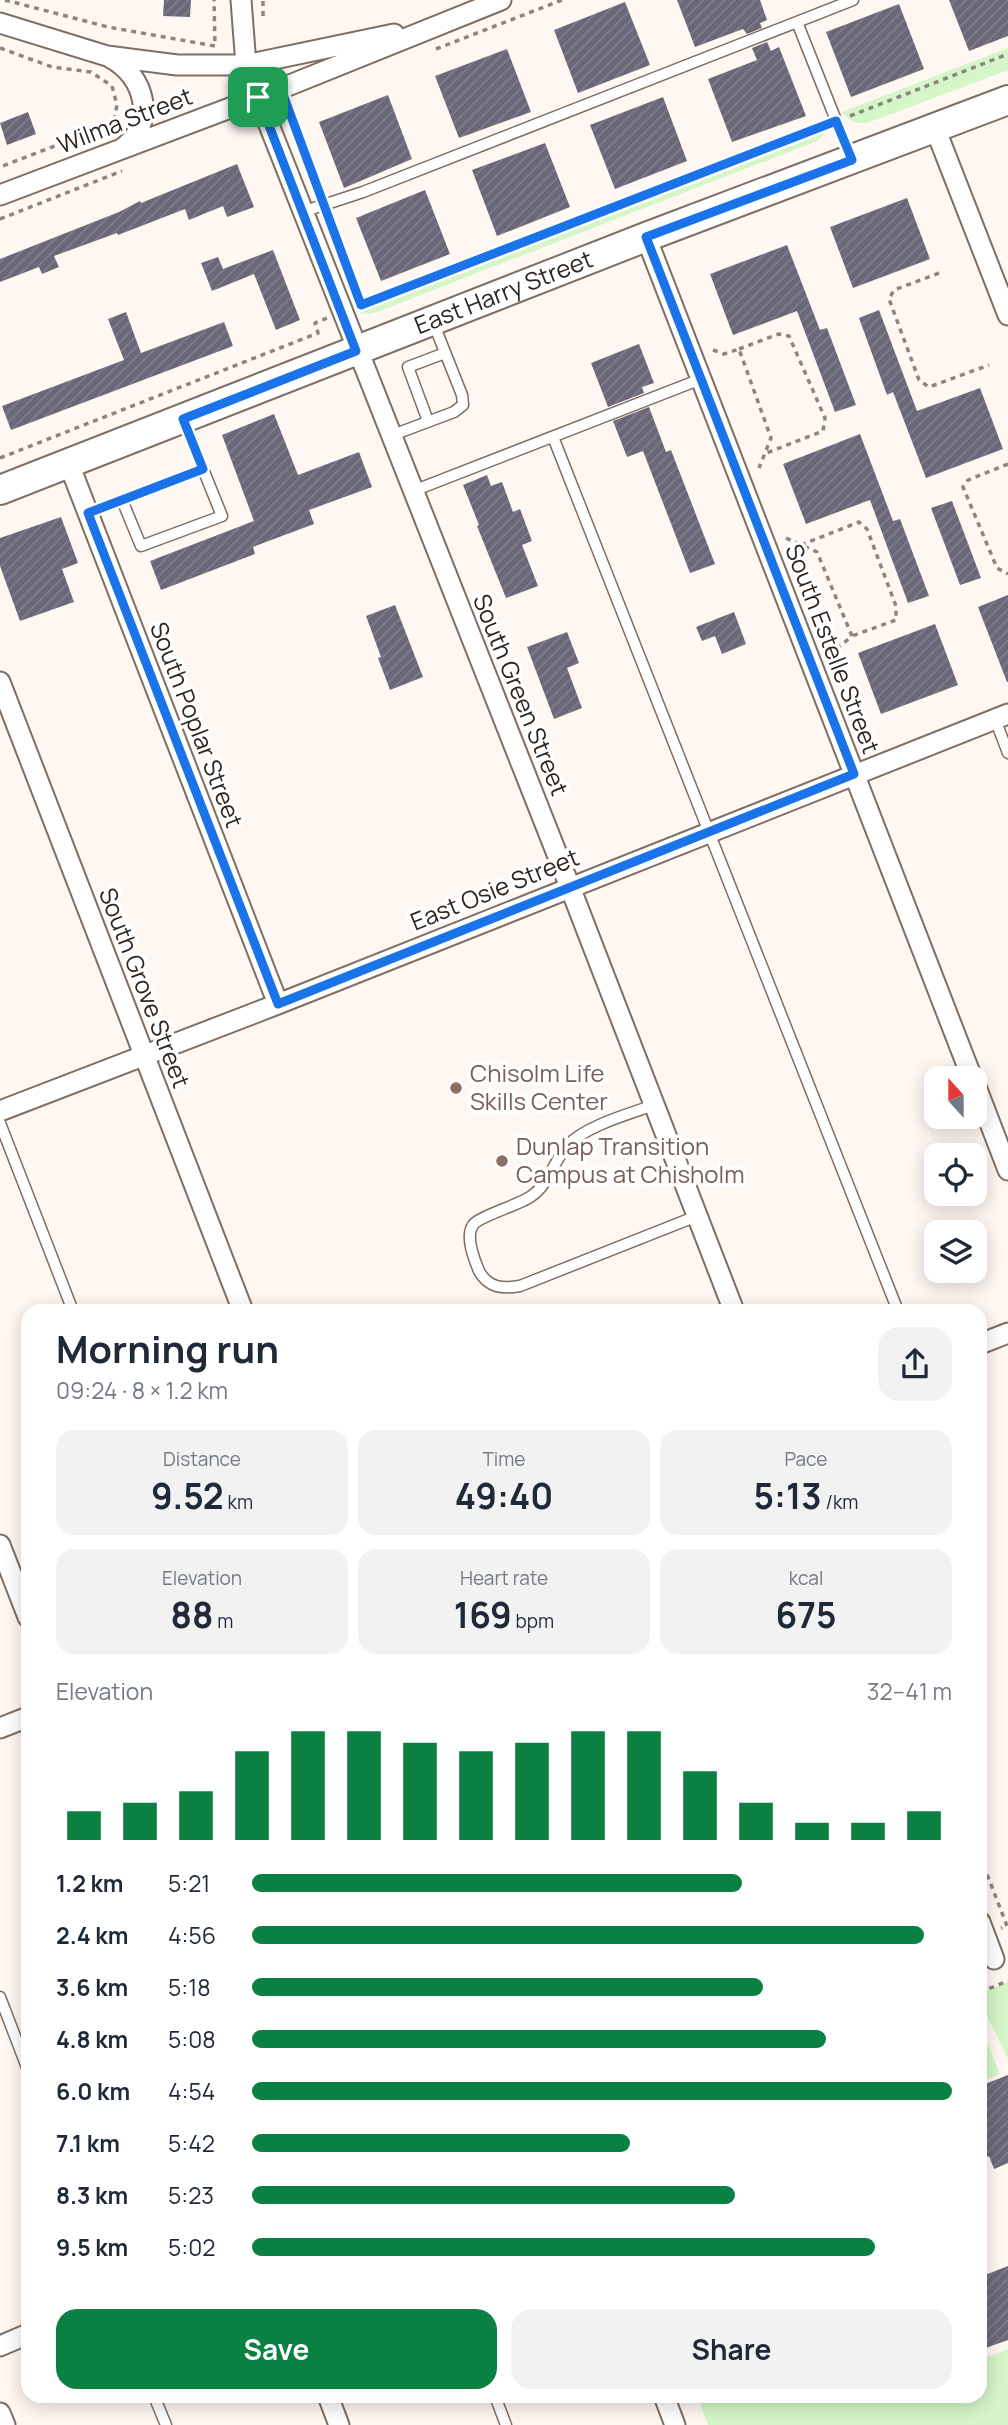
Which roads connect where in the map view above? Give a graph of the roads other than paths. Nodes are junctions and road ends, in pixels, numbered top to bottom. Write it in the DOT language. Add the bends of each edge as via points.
graph roads {
  1 [pos="241,0"];
  2 [pos="486,0"];
  3 [pos="501,0"];
  4 [pos="853,0"];
  5 [pos="450,22"];
  6 [pos="797,22"];
  7 [pos="0,23"];
  8 [pos="107,56"];
  9 [pos="246,65"];
  10 [pos="258,97"];
  11 [pos="1008,100"];
  12 [pos="935,128"];
  13 [pos="120,150"];
  14 [pos="852,160"];
  15 [pos="0,195"];
  16 [pos="302,212"];
  17 [pos="646,237"];
  18 [pos="1008,315"];
  19 [pos="433,321"];
  20 [pos="356,351"];
  21 [pos="445,353"];
  22 [pos="701,379"];
  23 [pos="183,419"];
  24 [pos="428,421"];
  25 [pos="390,436"];
  26 [pos="553,437"];
  27 [pos="69,464"];
  28 [pos="203,469"];
  29 [pos="0,490"];
  30 [pos="412,491"];
  31 [pos="122,500"];
  32 [pos="88,513"];
  33 [pos="0,682"];
  34 [pos="1001,716"];
  35 [pos="1008,752"];
  36 [pos="854,774"];
  37 [pos="709,832"];
  38 [pos="570,887"];
  39 [pos="278,1004"];
  40 [pos="144,1055"];
  41 [pos="967,1066"];
  42 [pos="654,1105"];
  43 [pos="0,1111"];
  44 [pos="987,1115"];
  45 [pos="0,1123"];
  46 [pos="1008,1170"];
  47 [pos="697,1216"];
  48 [pos="70,1304"];
  49 [pos="240,1304"];
  50 [pos="731,1304"];
  51 [pos="895,1304"];
  52 [pos="1008,1333"];
  53 [pos="987,1341"];
  54 [pos="0,1545"];
  55 [pos="21,1599"];
  56 [pos="21,1720"];
  57 [pos="0,1728"];
  58 [pos="987,1941"];
  59 [pos="994,1959"];
  60 [pos="0,1997"];
  61 [pos="21,2052"];
  62 [pos="21,2337"];
  63 [pos="0,2346"];
  64 [pos="157,2403"];
  65 [pos="331,2403"];
  66 [pos="498,2403"];
  67 [pos="667,2403"];
  68 [pos="0,2413"];
  69 [pos="5,2425"];
  70 [pos="166,2425"];
  71 [pos="339,2425"];
  72 [pos="506,2425"];
  73 [pos="676,2425"];
  1 -- 9 [label="street, South Green Street"];
  2 -- 5 [label="street"];
  3 -- 5 [label="street, Wilma Street"];
  4 -- 6 [label="lane"];
  5 -- 9 [label="street"];
  5 -- 10 [label="street, Wilma Street"];
  6 -- 14 [label="lane"];
  6 -- 16 [label="lane"];
  7 -- 8 [label="street"];
  8 -- 9 [label="street" via="177,65"];
  8 -- 13 [label="street" via="132,74 144,101 138,130"];
  9 -- 10 [label="street, South Green Street"];
  10 -- 13 [label="street, Wilma Street"];
  10 -- 16 [label="street, South Green Street"];
  11 -- 12 [label="main road, East Harry Street"];
  12 -- 14 [label="main road, East Harry Street"];
  12 -- 18 [label="street"];
  13 -- 15 [label="street, Wilma Street"];
  14 -- 17 [label="main road, East Harry Street"];
  16 -- 20 [label="street, South Green Street"];
  17 -- 19 [label="main road, East Harry Street"];
  17 -- 22 [label="street, South Estelle Street"];
  19 -- 20 [label="main road, East Harry Street"];
  19 -- 21 [label="lane"];
  20 -- 23 [label="main road, East Harry Street"];
  20 -- 25 [label="street, South Green Street"];
  21 -- 24 [label="lane" via="463,405"];
  21 -- 24 [label="lane" via="408,367"];
  22 -- 26 [label="lane"];
  22 -- 36 [label="street, South Estelle Street"];
  23 -- 27 [label="main road, East Harry Street"];
  23 -- 28 [label="lane"];
  24 -- 25 [label="lane"];
  25 -- 30 [label="street, South Green Street"];
  26 -- 30 [label="lane"];
  26 -- 37 [label="lane"];
  27 -- 29 [label="main road, East Harry Street"];
  27 -- 32 [label="street, South Poplar Street"];
  28 -- 31 [label="lane"];
  28 -- 31 [label="lane" via="222,516 141,546"];
  30 -- 38 [label="street, South Green Street"];
  31 -- 32 [label="lane"];
  32 -- 39 [label="street, South Poplar Street"];
  33 -- 40 [label="street, South Grove Street"];
  34 -- 35 [label="lane"];
  34 -- 36 [label="street, East Osie Street"];
  36 -- 37 [label="street, East Osie Street"];
  36 -- 41 [label="street, South Estelle Street"];
  37 -- 38 [label="street, East Osie Street"];
  37 -- 51 [label="lane"];
  38 -- 39 [label="street, East Osie Street"];
  38 -- 42 [label="street, South Green Street"];
  39 -- 40 [label="street, East Osie Street"];
  40 -- 43 [label="street, East Osie Street"];
  40 -- 49 [label="street, South Grove Street"];
  42 -- 47 [label="street, South Green Street"];
  42 -- 47 [label="lane" via="580,1135 568,1144 533,1195 477,1220 470,1240 480,1272 495,1286 520,1286"];
  44 -- 46 [label="street"];
  45 -- 48 [label="lane"];
  47 -- 50 [label="street, South Green Street"];
  52 -- 53 [label="street"];
  54 -- 55 [label="street"];
  56 -- 57 [label="street"];
  58 -- 59 [label="street"];
  60 -- 61 [label="lane"];
  62 -- 63 [label="street"];
  64 -- 70 [label="lane"];
  65 -- 71 [label="street"];
  66 -- 72 [label="lane"];
  67 -- 73 [label="street"];
  68 -- 69 [label="street"];
}
